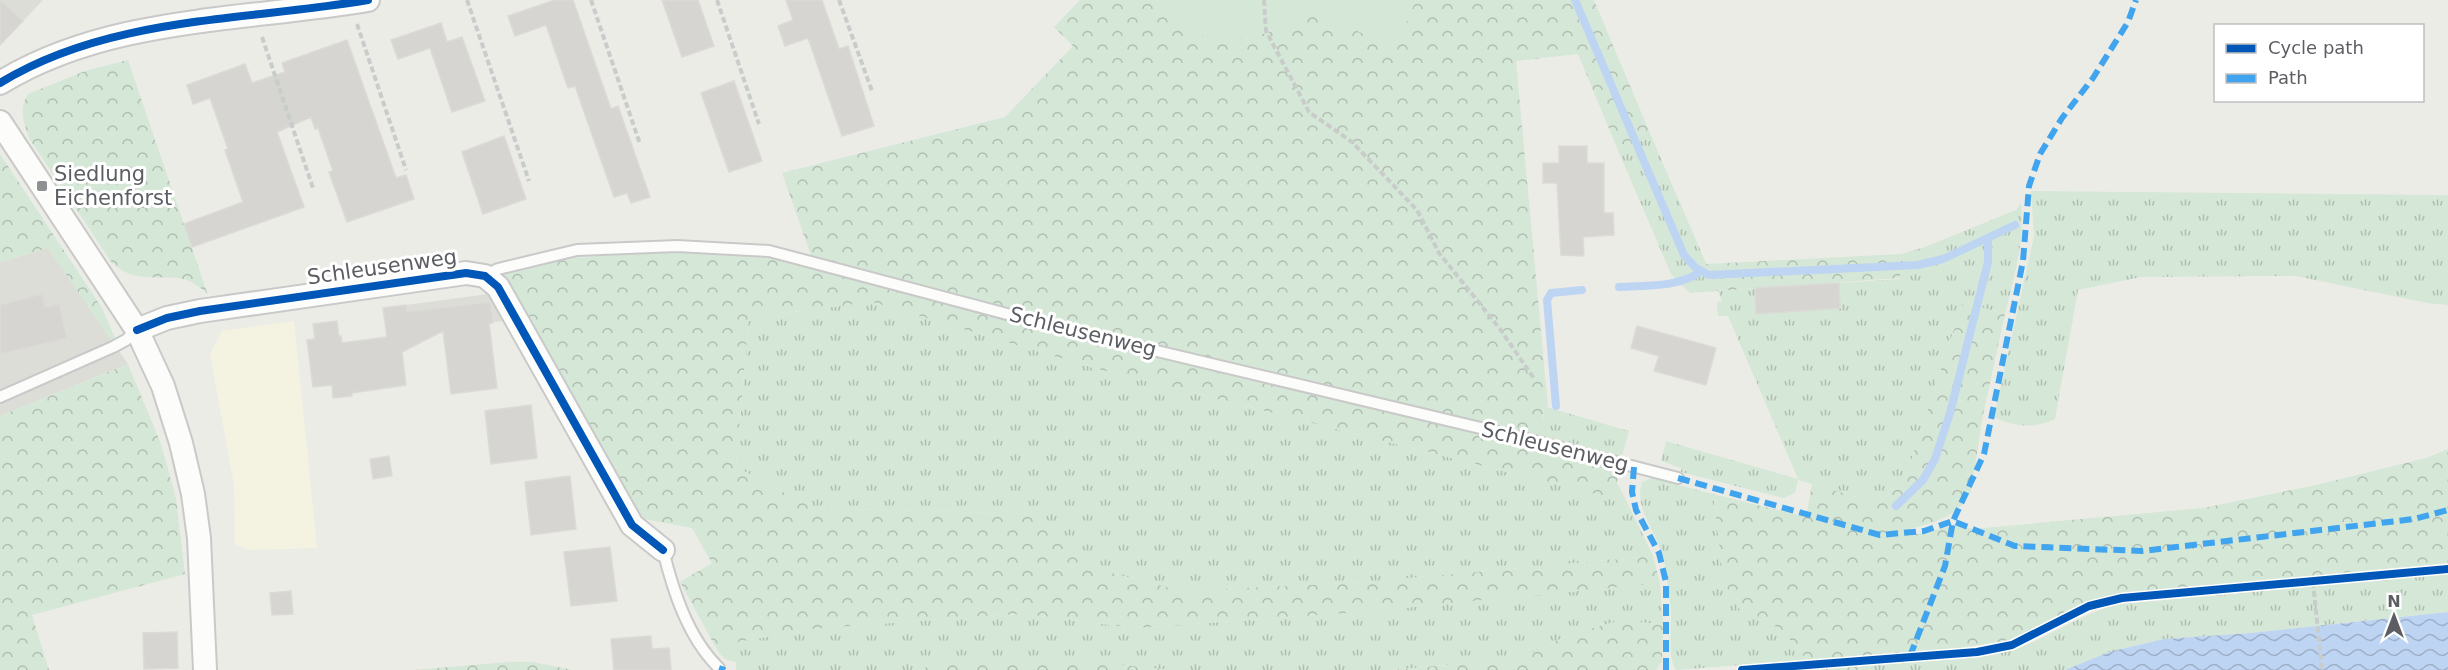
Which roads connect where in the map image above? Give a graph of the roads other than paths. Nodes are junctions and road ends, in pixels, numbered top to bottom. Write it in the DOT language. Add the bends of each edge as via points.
graph roads {
  1 [pos="359,2"];
  2 [pos="0,83"];
  3 [pos="0,122"];
  4 [pos="484,276"];
  5 [pos="137,330"];
  6 [pos="0,397"];
  7 [pos="1678,478"];
  8 [pos="663,550"];
  9 [pos="718,668"];
  10 [pos="205,670"];
  1 -- 2 [label="street" via="113,36 24,68"];
  3 -- 5 [label="street"];
  4 -- 5 [label="street, Schleusenweg" via="466,273 200,311"];
  4 -- 7 [label="lane, Schleusenweg" via="498,268 577,250 677,246 769,251 1060,328"];
  4 -- 8 [label="street, Schleusenweg" via="498,287 632,525"];
  5 -- 6 [label="lane" via="113,347"];
  5 -- 10 [label="street" via="162,386 193,494"];
  8 -- 9 [label="lane, Schleusenweg" via="672,585 703,653"];
}
